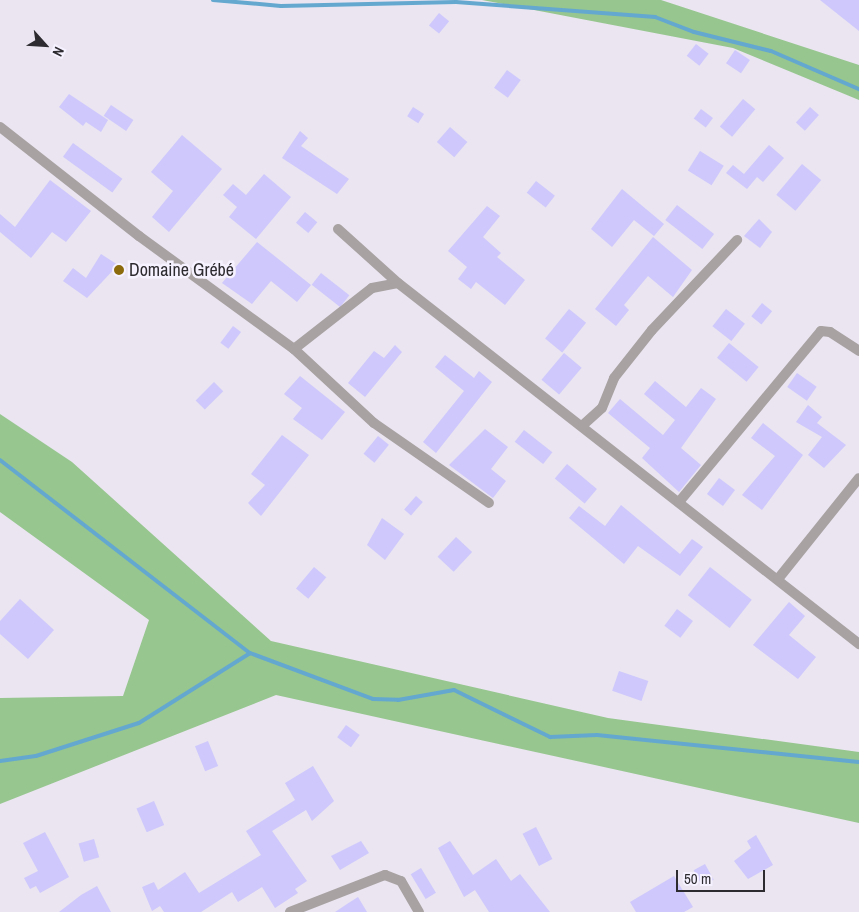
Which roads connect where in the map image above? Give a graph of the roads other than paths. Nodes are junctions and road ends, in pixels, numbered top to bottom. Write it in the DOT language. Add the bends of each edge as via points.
graph roads {
  1 [pos="0,127"];
  2 [pos="338,229"];
  3 [pos="737,240"];
  4 [pos="398,283"];
  5 [pos="294,350"];
  6 [pos="859,351"];
  7 [pos="583,425"];
  8 [pos="859,478"];
  9 [pos="489,502"];
  10 [pos="679,502"];
  11 [pos="778,579"];
  12 [pos="859,644"];
  13 [pos="290,912"];
  14 [pos="419,912"];
  1 -- 5 [label="street"];
  2 -- 4 [label="street"];
  3 -- 7 [label="street" via="652,330 614,378 602,408"];
  4 -- 5 [label="street" via="372,288"];
  4 -- 7 [label="street"];
  5 -- 9 [label="street" via="374,423"];
  6 -- 10 [label="street" via="830,332 821,331"];
  7 -- 10 [label="street"];
  8 -- 11 [label="street"];
  10 -- 11 [label="street"];
  11 -- 12 [label="street"];
  13 -- 14 [label="street" via="385,875 401,881"];
}
